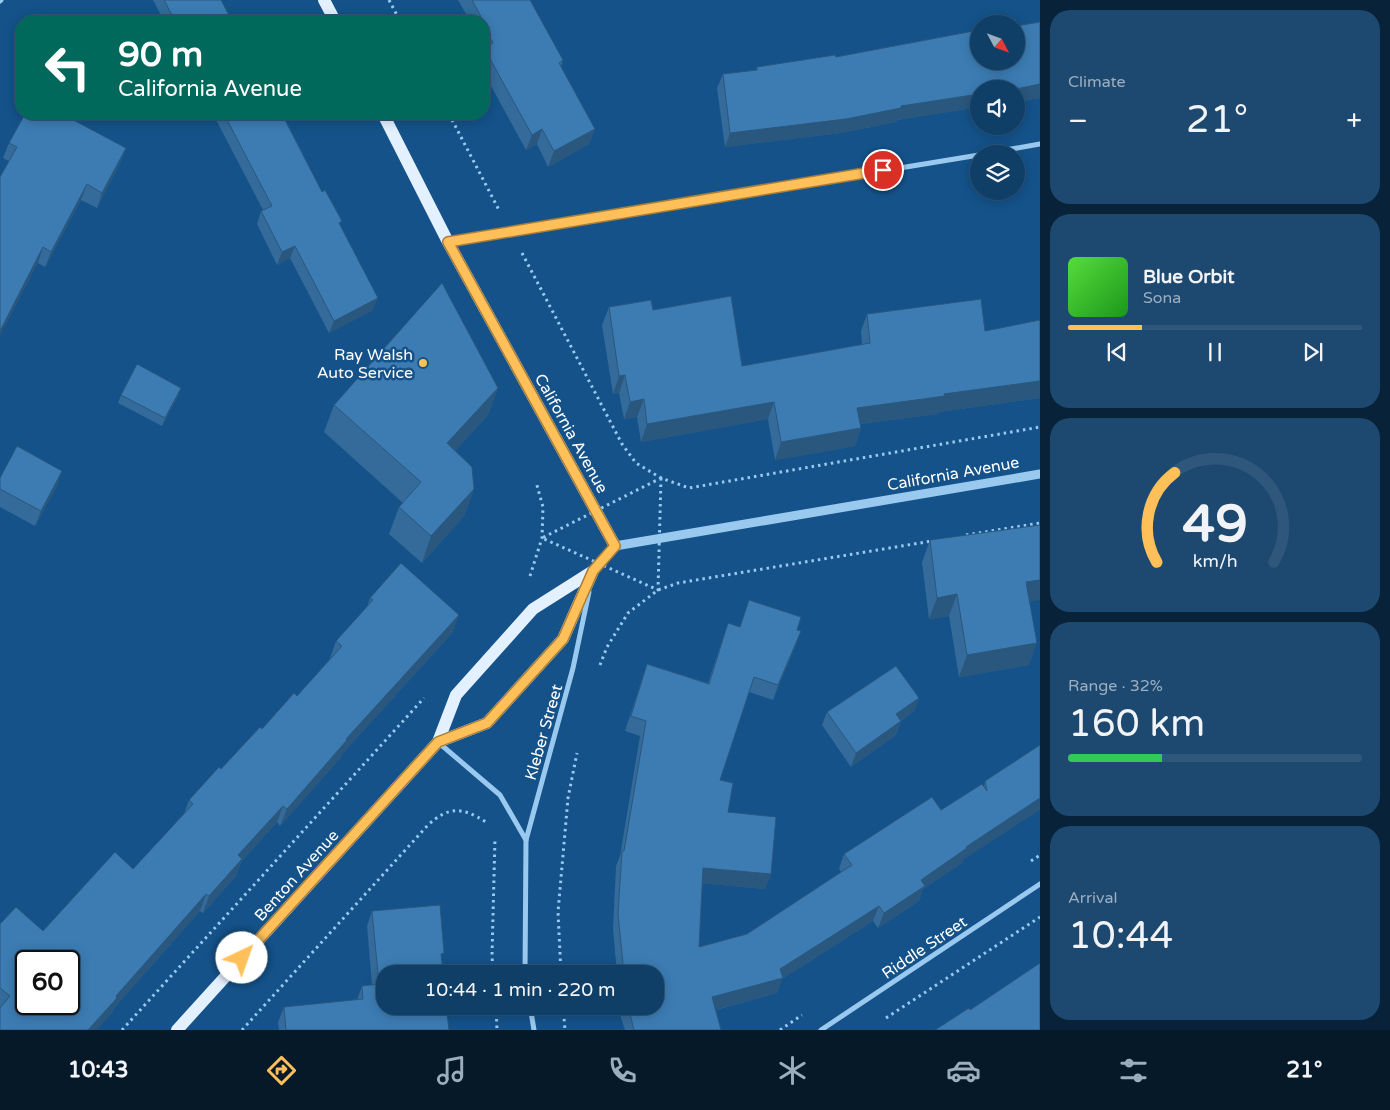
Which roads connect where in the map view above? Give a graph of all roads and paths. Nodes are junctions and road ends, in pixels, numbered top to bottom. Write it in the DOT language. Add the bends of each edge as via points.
graph roads {
  1 [pos="324,0"];
  2 [pos="389,0"];
  3 [pos="332,15"];
  4 [pos="397,15"];
  5 [pos="386,120"];
  6 [pos="452,120"];
  7 [pos="1040,144"];
  8 [pos="1025,147"];
  9 [pos="970,155"];
  10 [pos="510,232"];
  11 [pos="448,242"];
  12 [pos="1040,427"];
  13 [pos="1040,474"];
  14 [pos="536,482"];
  15 [pos="1040,522"];
  16 [pos="962,536"];
  17 [pos="932,541"];
  18 [pos="615,546"];
  19 [pos="593,571"];
  20 [pos="526,582"];
  21 [pos="598,671"];
  22 [pos="428,693"];
  23 [pos="438,742"];
  24 [pos="577,751"];
  25 [pos="488,823"];
  26 [pos="491,830"];
  27 [pos="526,840"];
  28 [pos="1040,884"];
  29 [pos="1040,917"];
  30 [pos="493,965"];
  31 [pos="525,965"];
  32 [pos="561,965"];
  33 [pos="496,1015"];
  34 [pos="532,1015"];
  35 [pos="564,1015"];
  36 [pos="885,1019"];
  37 [pos="122,1030"];
  38 [pos="177,1030"];
  39 [pos="242,1030"];
  40 [pos="497,1030"];
  41 [pos="534,1030"];
  42 [pos="565,1030"];
  43 [pos="821,1030"];
  1 -- 3 [label="main road"];
  2 -- 4 [label="path"];
  5 -- 11 [label="main road, California Avenue"];
  6 -- 10 [label="path"];
  7 -- 8 [label="street"];
  9 -- 10 [label="street"];
  10 -- 11 [label="street"];
  10 -- 12 [label="path" via="622,444 636,463 661,478 689,488"];
  11 -- 18 [label="main road, California Avenue"];
  13 -- 18 [label="street, California Avenue"];
  14 -- 20 [label="path" via="543,507 542,538 532,574"];
  15 -- 16 [label="path"];
  17 -- 21 [label="path" via="688,582 658,590 628,613 607,647"];
  18 -- 19 [label="main road, Benton Avenue"];
  19 -- 23 [label="main road, Benton Avenue" via="533,609 456,695"];
  19 -- 23 [label="main road, Benton Avenue" via="563,639 487,723"];
  19 -- 27 [label="street, Kleber Street" via="573,668"];
  22 -- 37 [label="path"];
  23 -- 27 [label="street" via="500,795"];
  23 -- 38 [label="main road, Benton Avenue"];
  24 -- 32 [label="path" via="568,798 558,912"];
  25 -- 39 [label="path" via="473,814 455,810 440,815 428,825"];
  26 -- 30 [label="path" via="495,838"];
  27 -- 31 [label="street, Kleber Street"];
  28 -- 43 [label="street, Riddle Street"];
  29 -- 36 [label="path"];
  33 -- 40 [label="path"];
  34 -- 41 [label="street"];
  35 -- 42 [label="path"];
}
